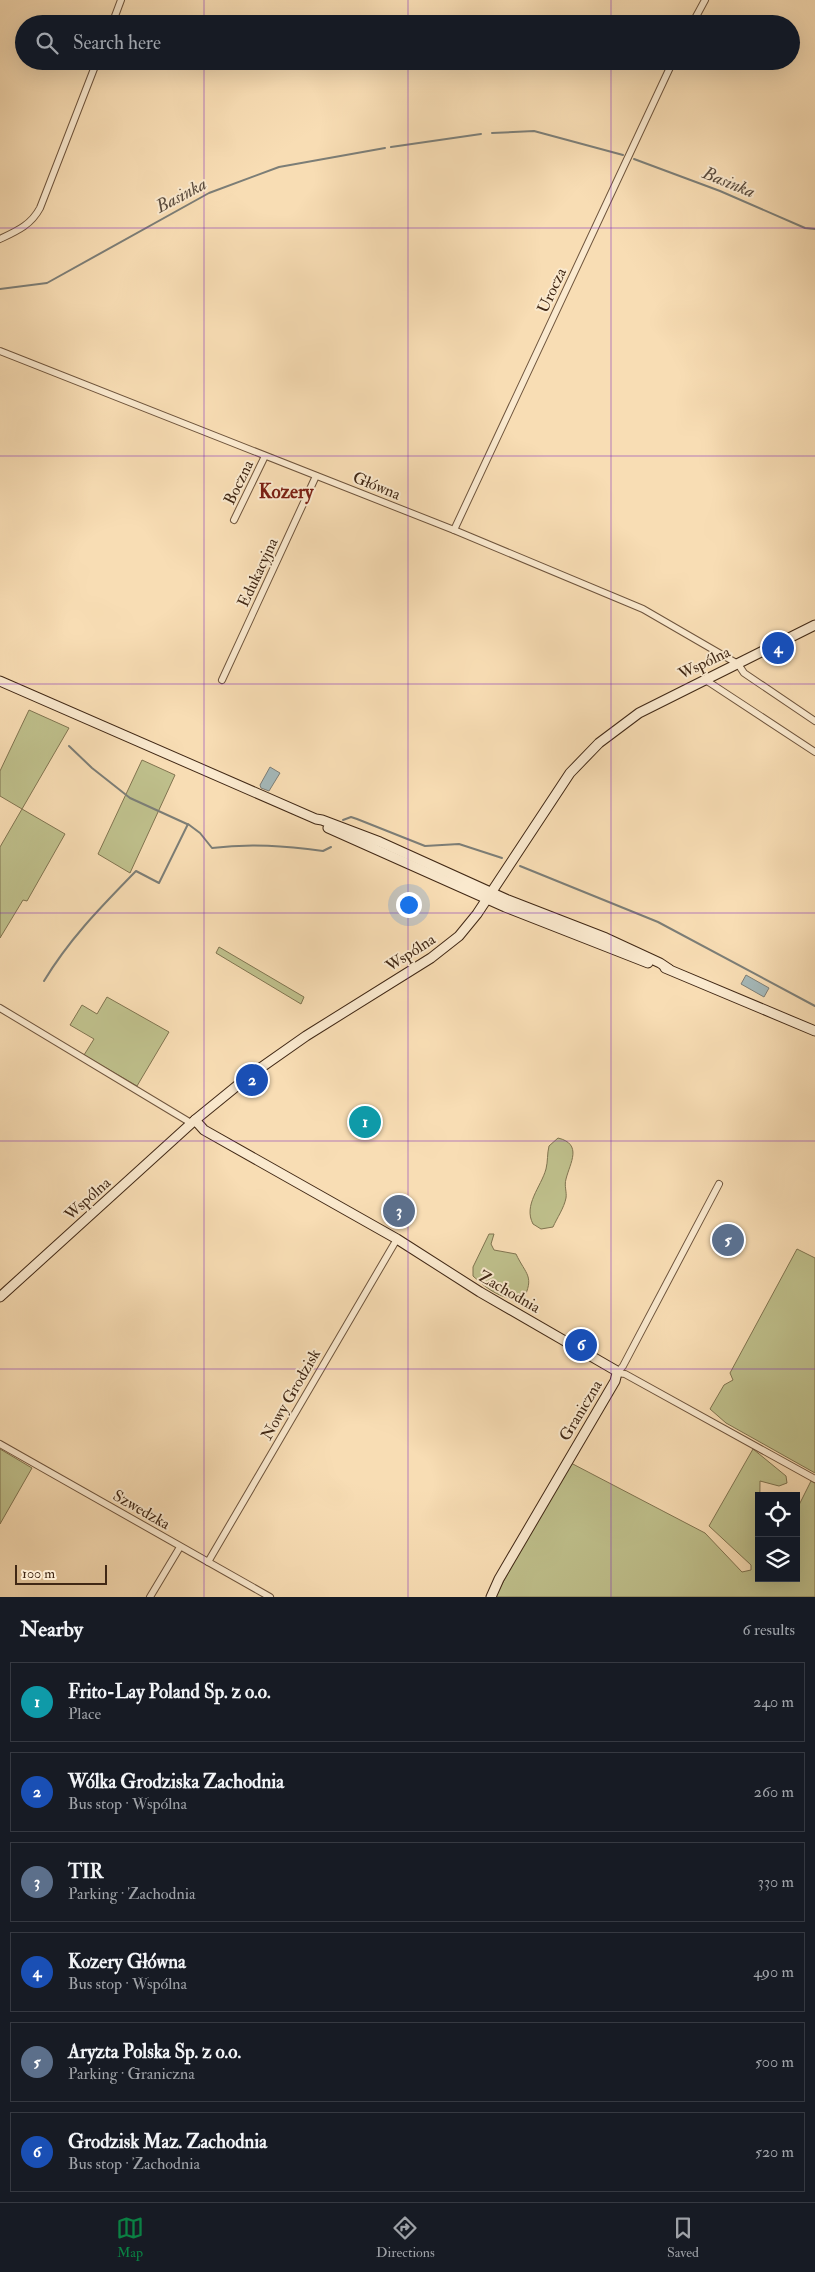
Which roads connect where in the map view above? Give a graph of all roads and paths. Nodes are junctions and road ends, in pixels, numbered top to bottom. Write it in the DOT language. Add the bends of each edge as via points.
graph roads {
  1 [pos="121,0"];
  2 [pos="705,0"];
  3 [pos="115,15"];
  4 [pos="697,15"];
  5 [pos="94,70"];
  6 [pos="669,70"];
  7 [pos="0,239"];
  8 [pos="0,350"];
  9 [pos="265,456"];
  10 [pos="316,476"];
  11 [pos="234,520"];
  12 [pos="454,530"];
  13 [pos="815,625"];
  14 [pos="736,663"];
  15 [pos="704,679"];
  16 [pos="222,680"];
  17 [pos="0,681"];
  18 [pos="815,722"];
  19 [pos="815,752"];
  20 [pos="489,895"];
  21 [pos="0,1008"];
  22 [pos="815,1030"];
  23 [pos="193,1121"];
  24 [pos="719,1184"];
  25 [pos="397,1239"];
  26 [pos="0,1297"];
  27 [pos="617,1373"];
  28 [pos="0,1444"];
  29 [pos="815,1479"];
  30 [pos="180,1547"];
  31 [pos="208,1562"];
  32 [pos="150,1597"];
  33 [pos="270,1597"];
  34 [pos="491,1597"];
  1 -- 3 [label="street"];
  2 -- 4 [label="street"];
  5 -- 7 [label="street" via="34,218"];
  6 -- 12 [label="street, Urocza"];
  8 -- 9 [label="street, Główna"];
  9 -- 10 [label="street, Główna"];
  9 -- 11 [label="street, Boczna"];
  10 -- 12 [label="street, Główna"];
  10 -- 16 [label="street, Edukacyjna"];
  12 -- 14 [label="street, Główna" via="643,609"];
  13 -- 14 [label="street, Wspólna"];
  14 -- 15 [label="street, Wspólna"];
  14 -- 18 [label="street, Główna" via="744,673"];
  15 -- 19 [label="street"];
  15 -- 20 [label="street, Wspólna" via="632,717 585,757"];
  17 -- 20 [label="street" via="316,820 376,850"];
  20 -- 22 [label="street" via="598,945 669,969"];
  20 -- 23 [label="street, Wspólna" via="465,930 449,944 282,1052"];
  21 -- 23 [label="street"];
  23 -- 25 [label="street, Zachodnia"];
  23 -- 26 [label="street, Wspólna"];
  24 -- 27 [label="street, Graniczna"];
  25 -- 27 [label="street, Zachodnia" via="480,1292 612,1367"];
  25 -- 31 [label="street, Nowy Grodzisk"];
  27 -- 29 [label="street, Zachodnia" via="625,1374"];
  27 -- 34 [label="street, Graniczna"];
  28 -- 30 [label="street, Szwedzka"];
  30 -- 31 [label="street, Szwedzka"];
  30 -- 32 [label="street"];
  31 -- 33 [label="street, Szwedzka"];
}
